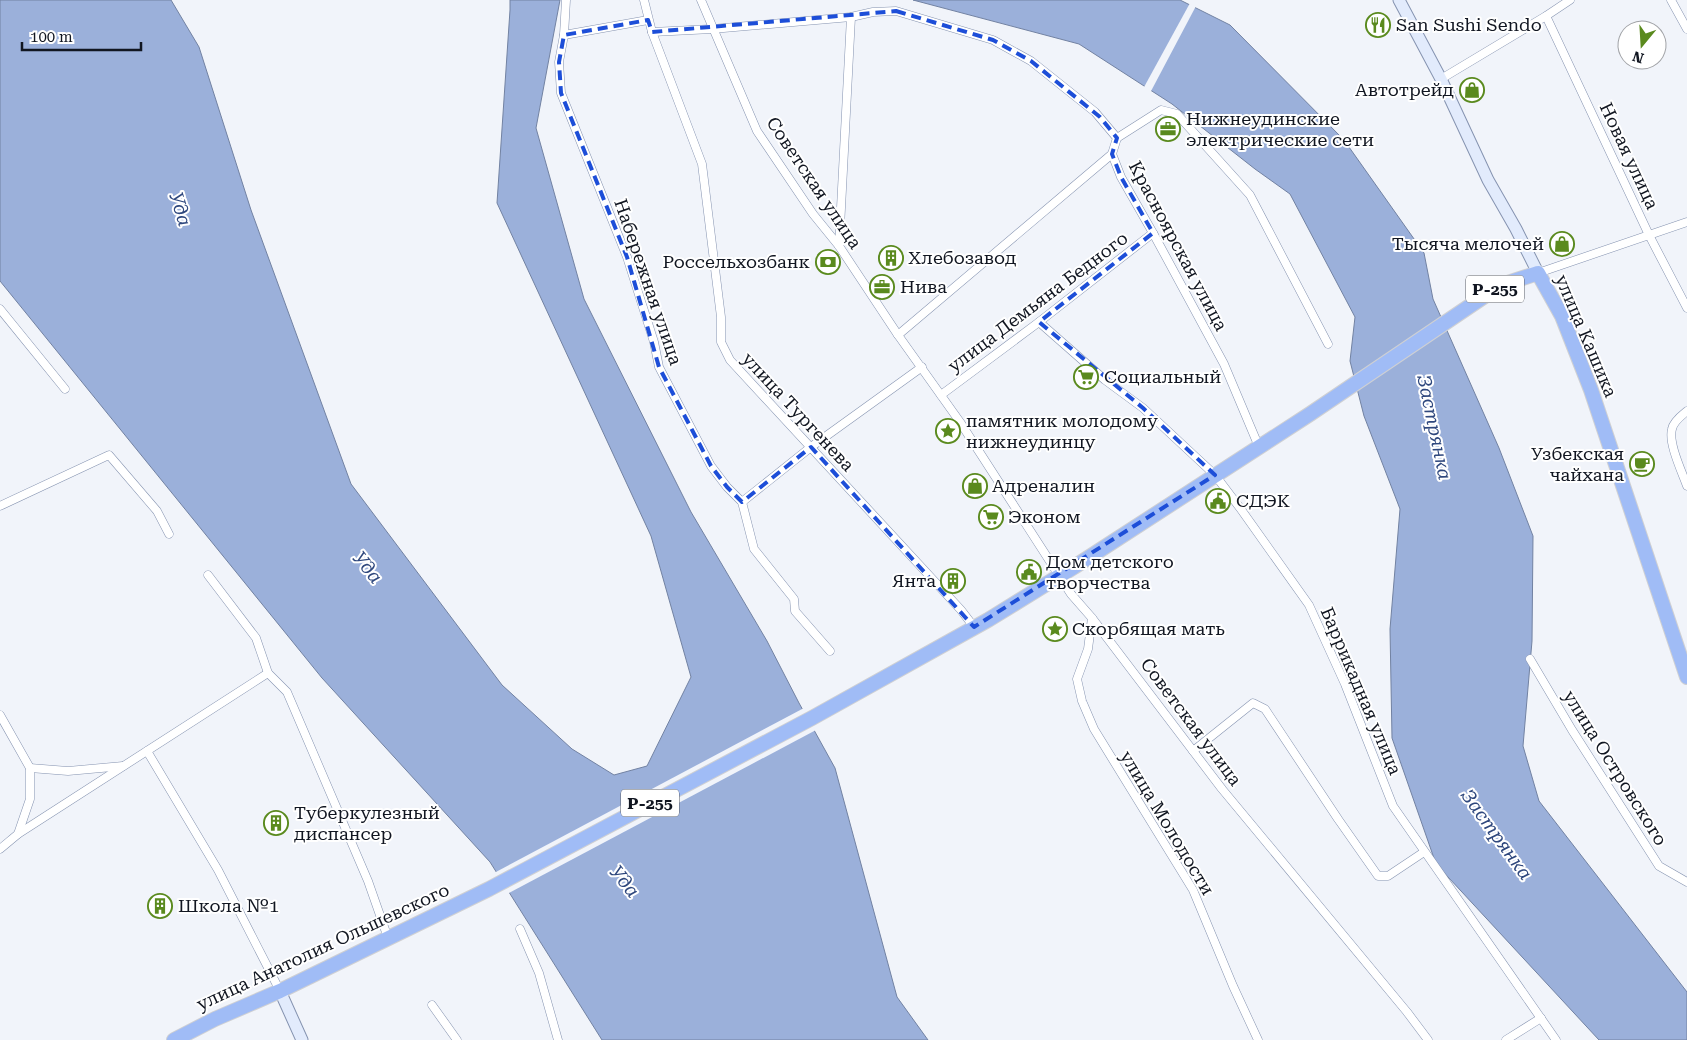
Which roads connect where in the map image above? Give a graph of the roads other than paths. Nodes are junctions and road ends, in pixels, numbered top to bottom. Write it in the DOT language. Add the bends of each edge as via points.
graph roads {
  1 [pos="566,0"];
  2 [pos="644,0"];
  3 [pos="702,0"];
  4 [pos="1399,0"];
  5 [pos="1570,0"];
  6 [pos="1671,0"];
  7 [pos="1546,16"];
  8 [pos="851,17"];
  9 [pos="648,20"];
  10 [pos="712,29"];
  11 [pos="1687,29"];
  12 [pos="652,32"];
  13 [pos="564,36"];
  14 [pos="1441,79"];
  15 [pos="1117,138"];
  16 [pos="1112,154"];
  17 [pos="1687,222"];
  18 [pos="1154,233"];
  19 [pos="1649,235"];
  20 [pos="839,246"];
  21 [pos="1538,272"];
  22 [pos="1687,308"];
  23 [pos="0,309"];
  24 [pos="1039,322"];
  25 [pos="898,335"];
  26 [pos="1328,344"];
  27 [pos="922,367"];
  28 [pos="65,389"];
  29 [pos="940,395"];
  30 [pos="1687,411"];
  31 [pos="1258,447"];
  32 [pos="811,448"];
  33 [pos="1215,475"];
  34 [pos="1687,486"];
  35 [pos="742,502"];
  36 [pos="0,506"];
  37 [pos="169,534"];
  38 [pos="208,575"];
  39 [pos="1059,576"];
  40 [pos="1092,618"];
  41 [pos="974,627"];
  42 [pos="830,651"];
  43 [pos="1530,659"];
  44 [pos="268,673"];
  45 [pos="1687,677"];
  46 [pos="0,715"];
  47 [pos="147,751"];
  48 [pos="1193,751"];
  49 [pos="124,766"];
  50 [pos="30,768"];
  51 [pos="18,834"];
  52 [pos="0,849"];
  53 [pos="1424,852"];
  54 [pos="1687,882"];
  55 [pos="520,930"];
  56 [pos="388,938"];
  57 [pos="280,991"];
  58 [pos="432,1005"];
  59 [pos="1541,1018"];
  60 [pos="174,1040"];
  61 [pos="302,1040"];
  62 [pos="457,1040"];
  63 [pos="558,1040"];
  64 [pos="1258,1040"];
  65 [pos="1428,1040"];
  66 [pos="1506,1040"];
  67 [pos="1556,1040"];
  1 -- 13 [label="street, Набережная улица"];
  2 -- 9 [label="street, улица Тургенева"];
  3 -- 10 [label="street, Советская улица"];
  4 -- 14 [label="street, улица Кашика"];
  5 -- 7 [label="street"];
  6 -- 11 [label="street"];
  7 -- 14 [label="street"];
  7 -- 19 [label="street, Новая улица"];
  8 -- 10 [label="street"];
  8 -- 15 [label="street" via="896,11 994,40 1030,61 1085,103"];
  8 -- 20 [label="street"];
  9 -- 12 [label="street, улица Тургенева"];
  9 -- 13 [label="street"];
  10 -- 12 [label="street"];
  10 -- 20 [label="street, Советская улица" via="757,131 813,214"];
  12 -- 32 [label="street, улица Тургенева" via="702,164 721,317 721,342 730,360"];
  13 -- 35 [label="street, Набережная улица" via="559,62 561,93 627,257 659,367 711,466"];
  14 -- 21 [label="street, улица Кашика" via="1488,180"];
  15 -- 16 [label="street, Красноярская улица"];
  15 -- 26 [label="street" via="1161,110 1177,114 1250,195"];
  16 -- 18 [label="street, Красноярская улица" via="1121,177"];
  16 -- 25 [label="street"];
  17 -- 19 [label="street"];
  18 -- 24 [label="street, улица Демьяна Бедного"];
  18 -- 31 [label="street, Красноярская улица" via="1224,364"];
  19 -- 21 [label="street"];
  19 -- 22 [label="street, Новая улица"];
  20 -- 25 [label="street, Советская улица"];
  21 -- 31 [label="highway, Р-255" via="1501,285"];
  21 -- 45 [label="highway, улица Кашика / Р-255" via="1562,316 1591,390"];
  23 -- 28 [label="street"];
  24 -- 29 [label="street, улица Демьяна Бедного"];
  24 -- 33 [label="street, Баррикадная улица" via="1105,380 1143,408"];
  25 -- 27 [label="street, Советская улица"];
  27 -- 29 [label="street, Советская улица"];
  27 -- 32 [label="street"];
  29 -- 39 [label="street, Советская улица"];
  30 -- 34 [label="street" via="1673,424 1671,431"];
  31 -- 33 [label="highway, Р-255"];
  32 -- 35 [label="street"];
  32 -- 41 [label="street, улица Тургенева" via="962,610"];
  33 -- 39 [label="highway, Р-255"];
  33 -- 53 [label="street, Баррикадная улица" via="1309,605 1345,684 1392,806"];
  35 -- 42 [label="street, Набережная улица" via="754,549 794,599 794,611"];
  36 -- 37 [label="street" via="109,455 157,511"];
  38 -- 44 [label="street" via="256,638"];
  39 -- 40 [label="street, Советская улица"];
  39 -- 41 [label="highway, Р-255"];
  40 -- 48 [label="street, Советская улица"];
  40 -- 64 [label="street, улица Молодости" via="1088,649 1077,679 1082,701 1099,737 1193,890"];
  41 -- 56 [label="highway, улица Анатолия Ольшевского / Р-255" via="812,718 489,889"];
  43 -- 54 [label="street, улица Островского" via="1659,866"];
  44 -- 47 [label="street"];
  44 -- 56 [label="street" via="287,692 368,881"];
  46 -- 50 [label="street"];
  47 -- 49 [label="street"];
  47 -- 57 [label="street" via="221,876"];
  48 -- 53 [label="street" via="1253,703 1266,709 1378,876 1388,876"];
  48 -- 65 [label="street, Советская улица"];
  49 -- 50 [label="street" via="68,771"];
  49 -- 51 [label="street"];
  50 -- 51 [label="street" via="30,799"];
  51 -- 52 [label="street"];
  53 -- 59 [label="street, Баррикадная улица"];
  55 -- 63 [label="street" via="539,973"];
  56 -- 57 [label="highway, улица Анатолия Ольшевского / Р-255"];
  57 -- 60 [label="highway, улица Анатолия Ольшевского / Р-255"];
  57 -- 61 [label="street"];
  58 -- 62 [label="street"];
  59 -- 66 [label="street"];
  59 -- 67 [label="street, Баррикадная улица"];
}
